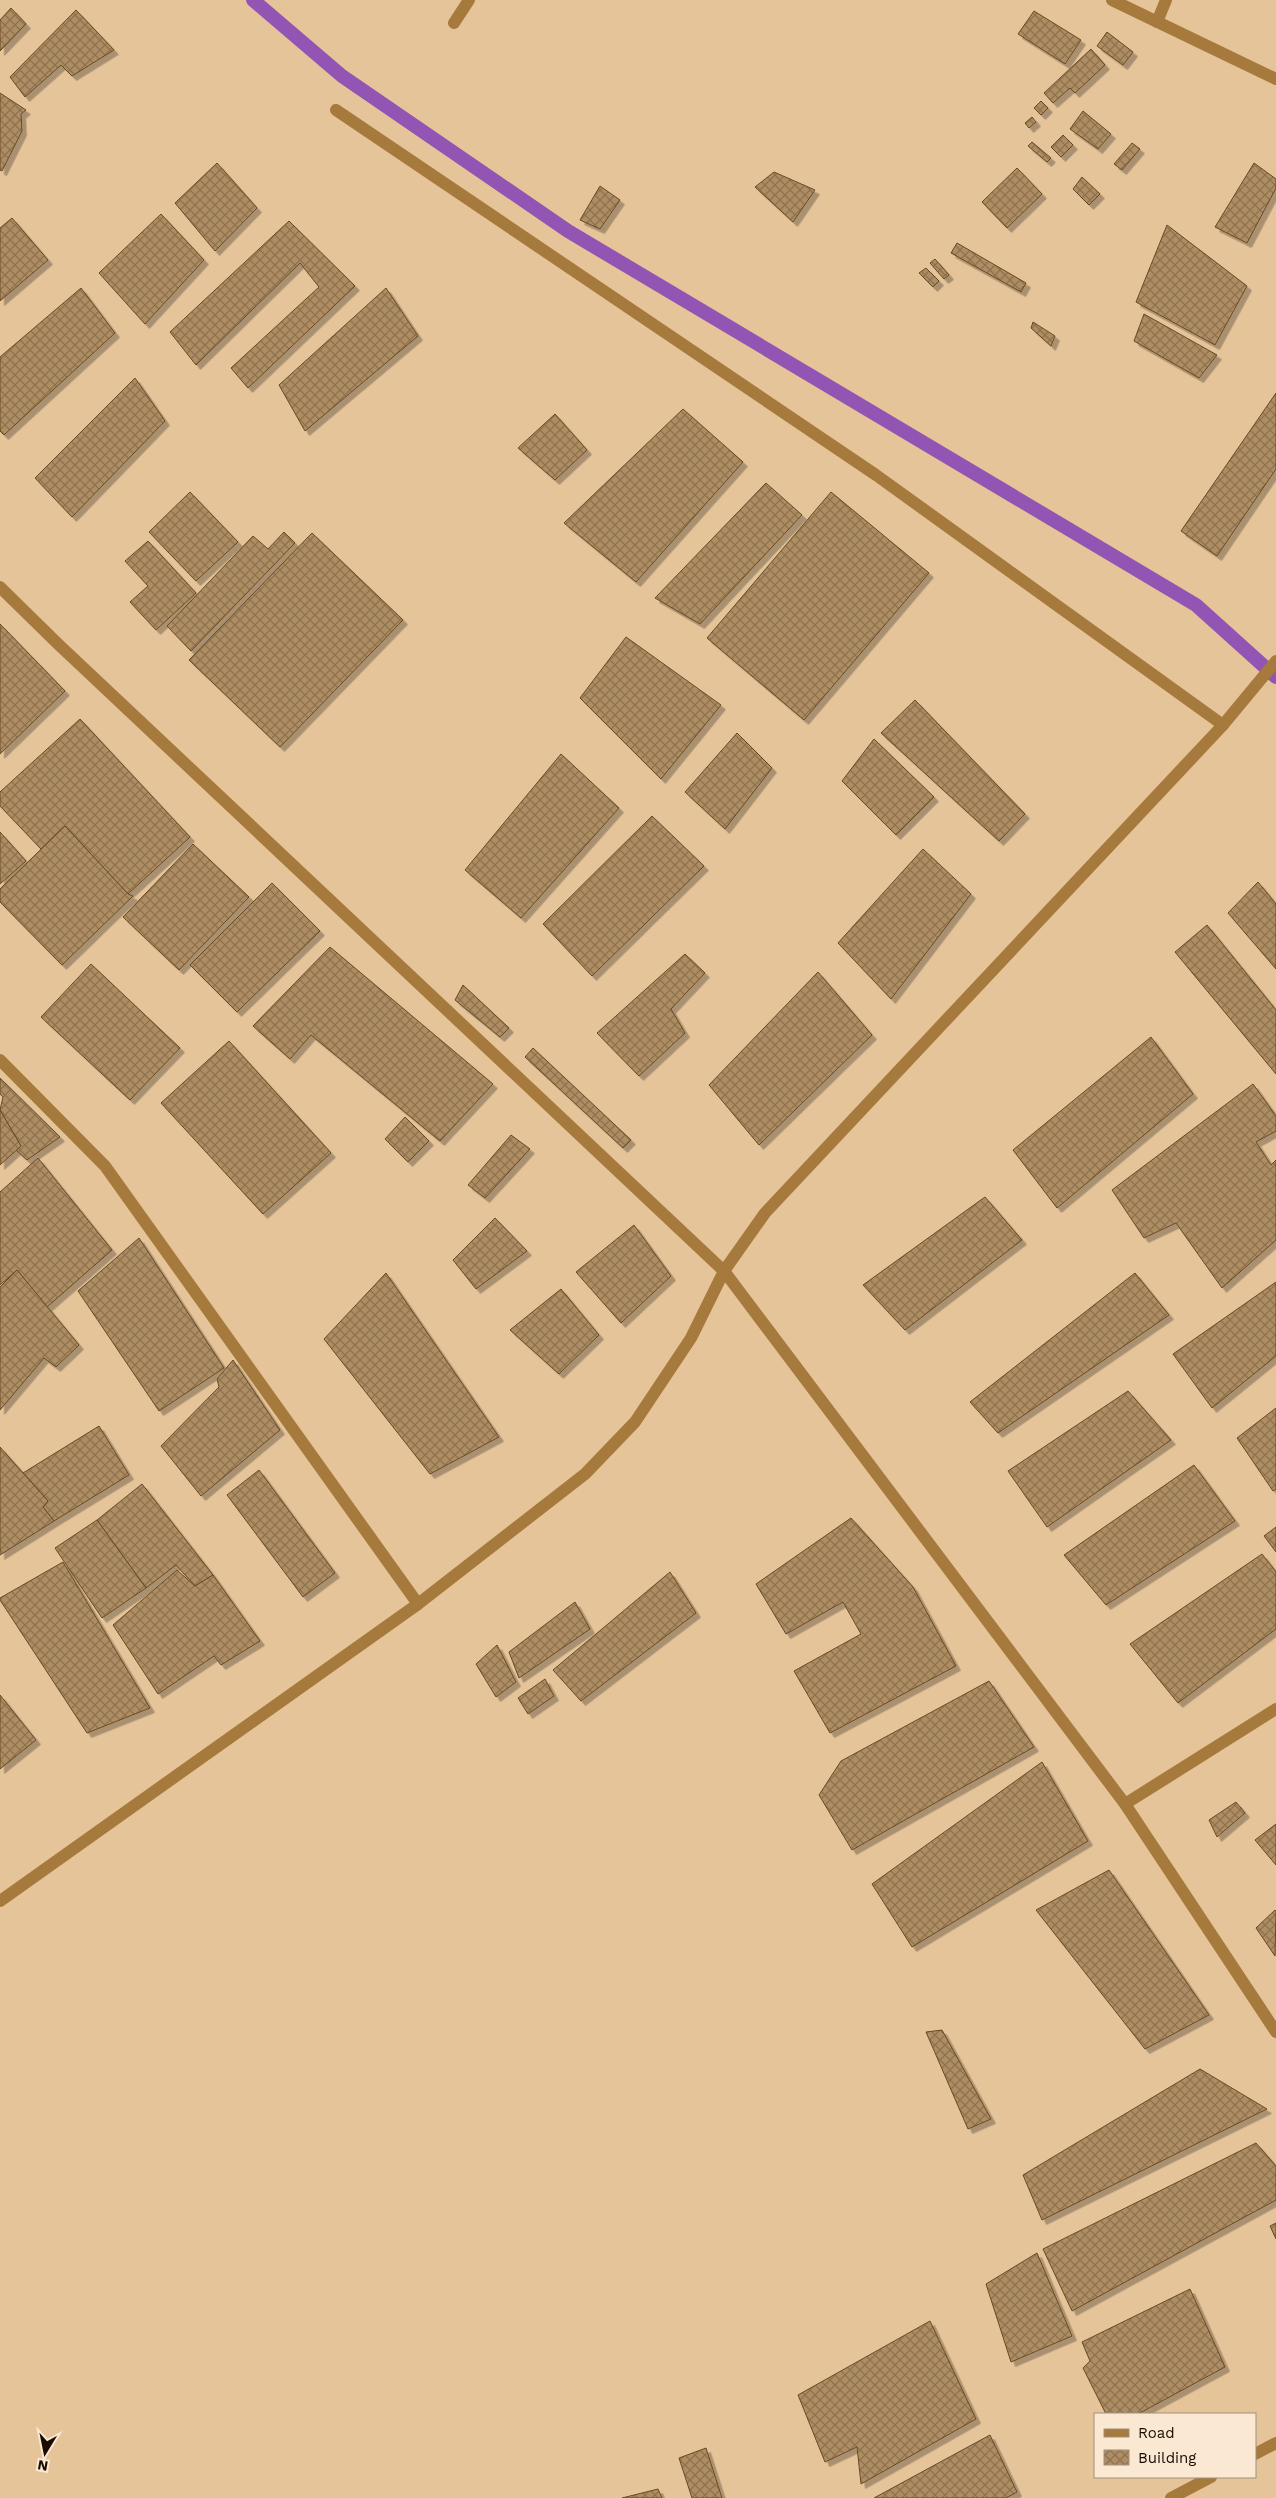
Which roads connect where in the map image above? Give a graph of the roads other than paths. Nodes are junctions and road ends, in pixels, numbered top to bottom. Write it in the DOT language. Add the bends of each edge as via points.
graph roads {
  1 [pos="469,0"];
  2 [pos="1112,0"];
  3 [pos="1166,0"];
  4 [pos="1157,22"];
  5 [pos="454,23"];
  6 [pos="1276,79"];
  7 [pos="336,110"];
  8 [pos="0,587"];
  9 [pos="1276,661"];
  10 [pos="1224,725"];
  11 [pos="0,1060"];
  12 [pos="724,1271"];
  13 [pos="418,1604"];
  14 [pos="1276,1709"];
  15 [pos="1125,1804"];
  16 [pos="0,1901"];
  17 [pos="1276,2032"];
  18 [pos="1276,2443"];
  19 [pos="1256,2453"];
  20 [pos="1209,2478"];
  21 [pos="1171,2498"];
  1 -- 5 [label="street"];
  2 -- 4 [label="street"];
  3 -- 4 [label="street"];
  4 -- 6 [label="street"];
  7 -- 10 [label="street" via="876,475"];
  8 -- 12 [label="street"];
  9 -- 10 [label="street"];
  10 -- 12 [label="street" via="765,1213"];
  11 -- 13 [label="street" via="105,1166"];
  12 -- 13 [label="street" via="691,1338 635,1422 585,1474"];
  12 -- 15 [label="street"];
  13 -- 16 [label="street"];
  14 -- 15 [label="street"];
  15 -- 17 [label="street"];
  18 -- 19 [label="street"];
  20 -- 21 [label="street"];
}
